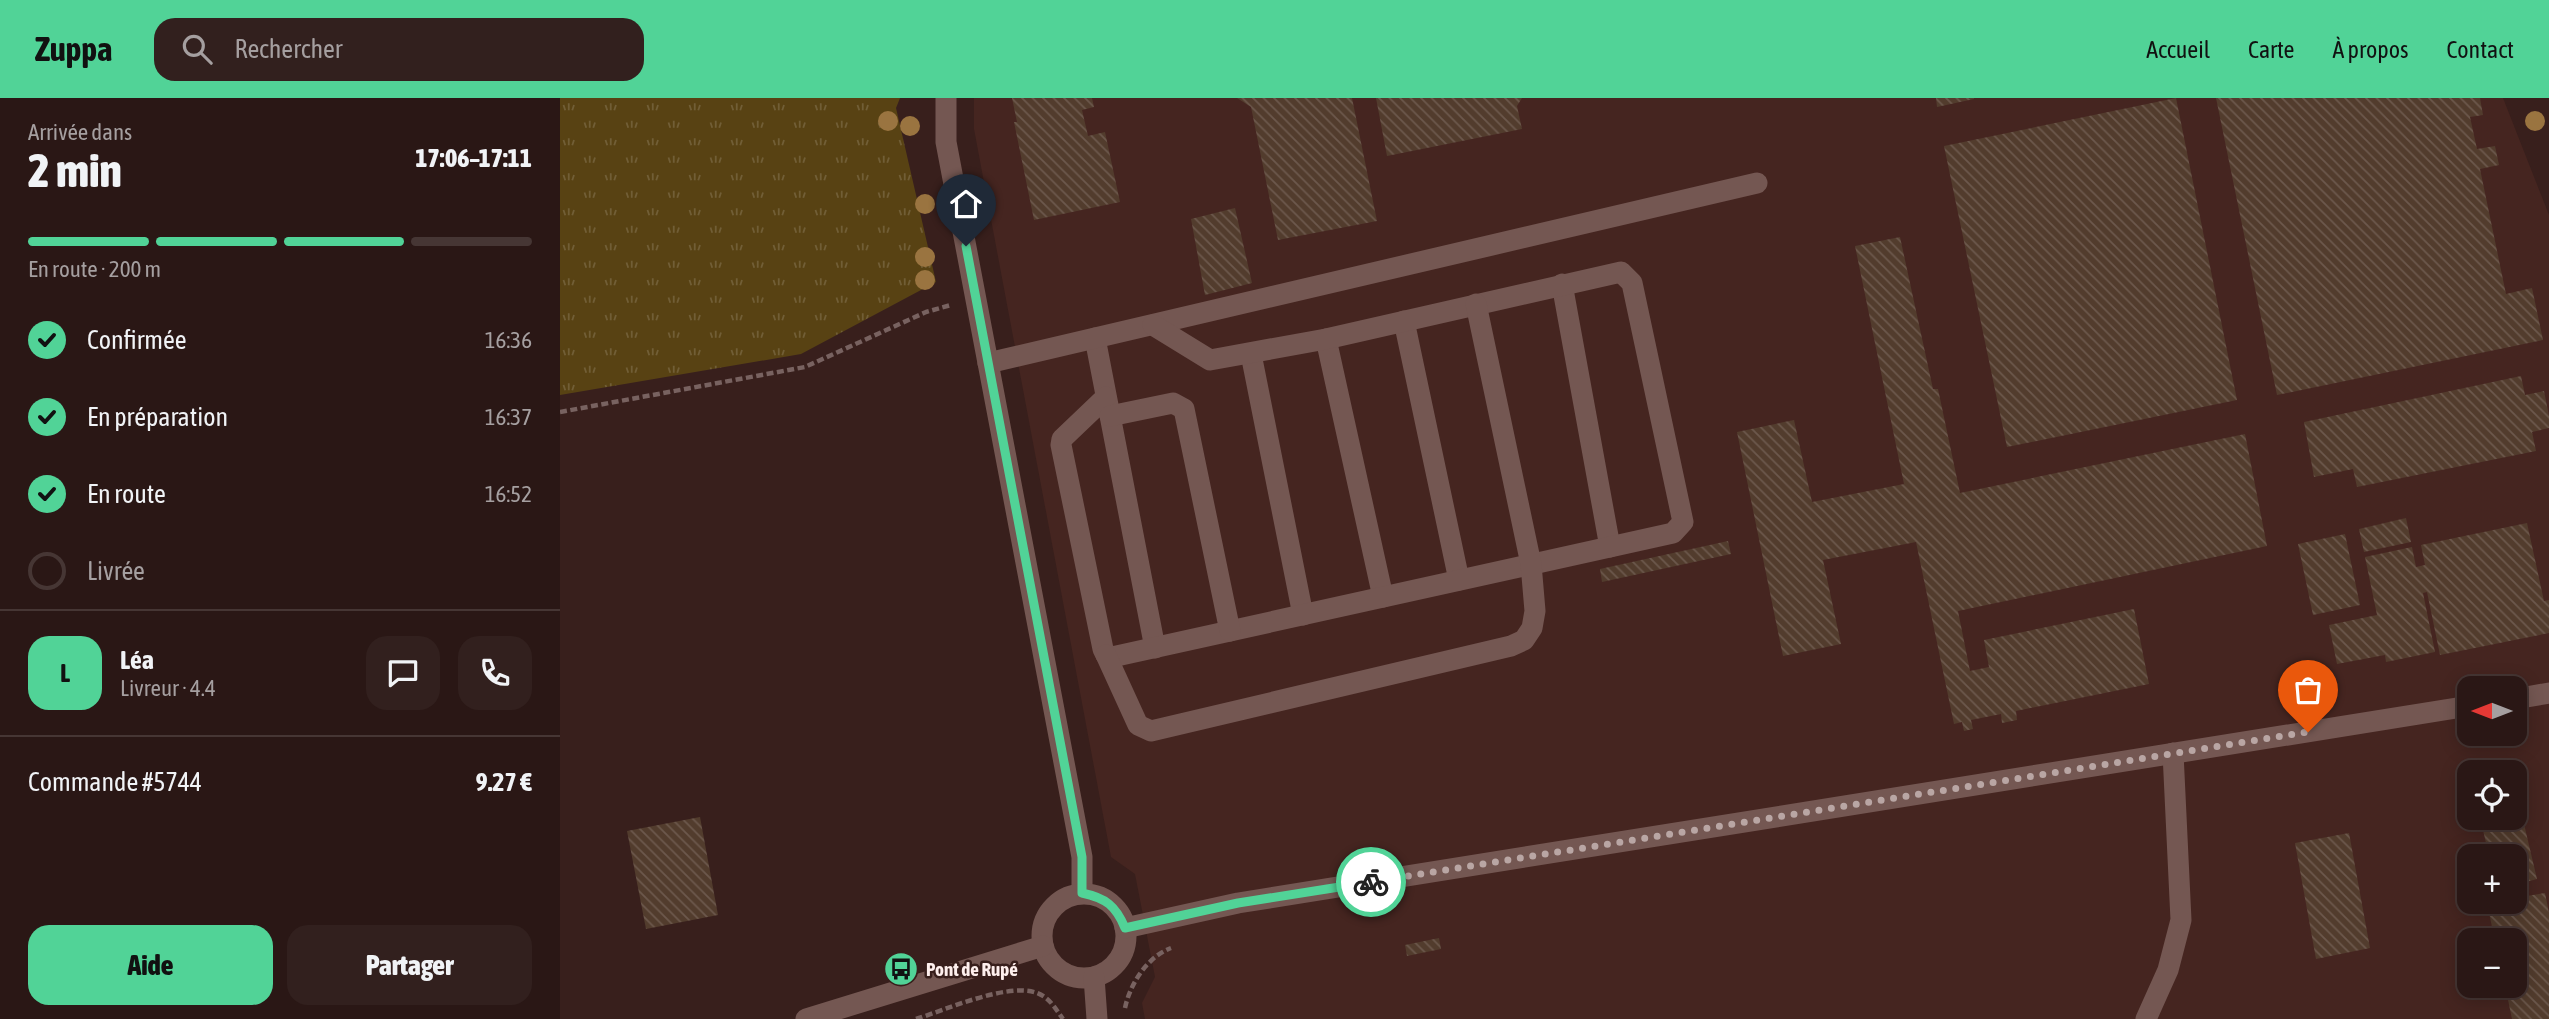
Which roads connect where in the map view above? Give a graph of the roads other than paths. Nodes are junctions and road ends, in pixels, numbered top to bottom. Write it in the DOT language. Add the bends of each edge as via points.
graph roads {
  1 [pos="946,98"];
  2 [pos="1757,183"];
  3 [pos="1562,284"];
  4 [pos="1476,304"];
  5 [pos="1404,321"];
  6 [pos="1153,325"];
  7 [pos="1095,338"];
  8 [pos="1326,339"];
  9 [pos="1251,354"];
  10 [pos="988,363"];
  11 [pos="1108,407"];
  12 [pos="1609,547"];
  13 [pos="1531,564"];
  14 [pos="1459,580"];
  15 [pos="1383,597"];
  16 [pos="1303,615"];
  17 [pos="1230,631"];
  18 [pos="1155,648"];
  19 [pos="1106,655"];
  20 [pos="2549,693"];
  21 [pos="2527,697"];
  22 [pos="2457,708"];
  23 [pos="2174,753"];
  24 [pos="1082,893"];
  25 [pos="1125,928"];
  26 [pos="1043,946"];
  27 [pos="1094,977"];
  28 [pos="806,1019"];
  29 [pos="1097,1019"];
  30 [pos="2146,1019"];
  1 -- 10 [label="street" via="946,142"];
  2 -- 6 [label="street"];
  3 -- 4 [label="street"];
  3 -- 12 [label="street"];
  3 -- 12 [label="street" via="1621,272 1632,283 1684,515 1673,533"];
  4 -- 5 [label="street"];
  4 -- 13 [label="street"];
  5 -- 8 [label="street"];
  5 -- 14 [label="street"];
  6 -- 7 [label="street"];
  6 -- 9 [label="street" via="1210,360"];
  7 -- 10 [label="street"];
  7 -- 11 [label="street"];
  8 -- 9 [label="street"];
  8 -- 15 [label="street"];
  9 -- 16 [label="street"];
  10 -- 24 [label="street" via="1082,857"];
  11 -- 17 [label="street" via="1173,403 1184,409"];
  11 -- 18 [label="street"];
  11 -- 19 [label="street" via="1061,442"];
  12 -- 13 [label="street"];
  13 -- 14 [label="street"];
  13 -- 19 [label="street" via="1532,628 1524,640 1511,646 1158,730 1138,725"];
  14 -- 15 [label="street"];
  15 -- 16 [label="street"];
  16 -- 17 [label="street"];
  17 -- 18 [label="street"];
  18 -- 19 [label="street" via="1117,657"];
  20 -- 21 [label="street"];
  22 -- 23 [label="street"];
  23 -- 25 [label="street" via="1238,903"];
  23 -- 30 [label="street" via="2181,920 2168,970"];
  24 -- 25 [label="street" via="1102,897 1117,909"];
  24 -- 26 [label="street" via="1050,911"];
  25 -- 27 [label="street" via="1123,953 1116,964"];
  26 -- 27 [label="street" via="1068,975"];
  26 -- 28 [label="street"];
  27 -- 29 [label="street"];
}
